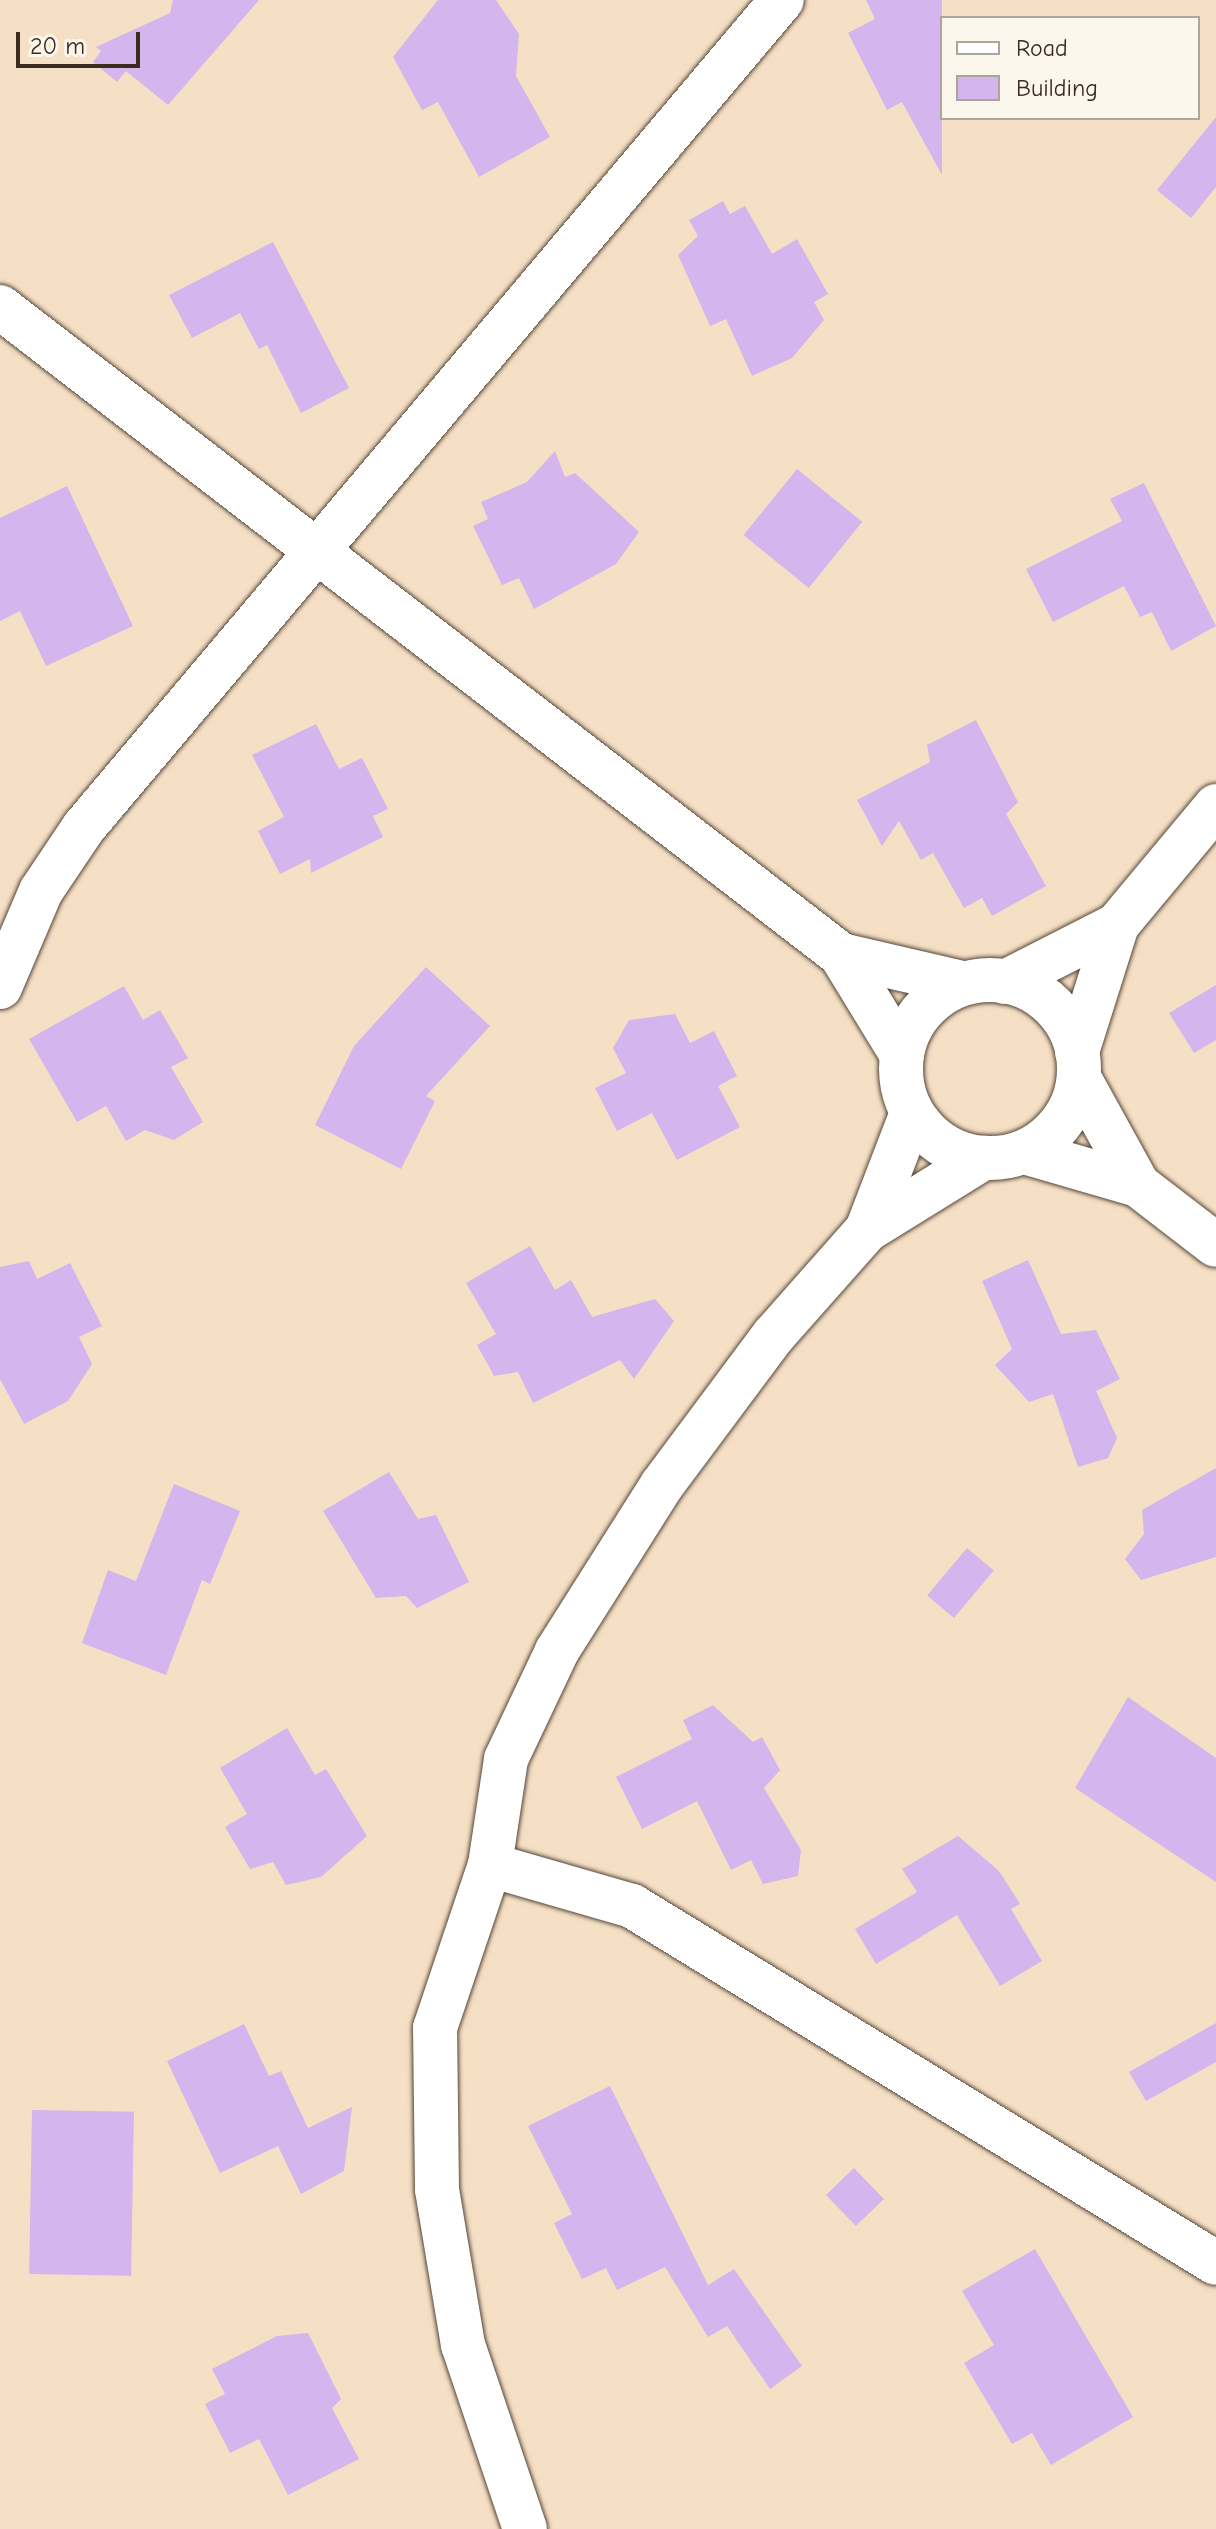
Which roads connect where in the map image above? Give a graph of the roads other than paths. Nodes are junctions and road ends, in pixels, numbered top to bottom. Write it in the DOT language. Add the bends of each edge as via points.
graph roads {
  1 [pos="782,0"];
  2 [pos="0,307"];
  3 [pos="320,553"];
  4 [pos="1216,806"];
  5 [pos="1117,925"];
  6 [pos="841,955"];
  7 [pos="1005,982"];
  8 [pos="962,983"];
  9 [pos="0,987"];
  10 [pos="902,1055"];
  11 [pos="1078,1065"];
  12 [pos="912,1113"];
  13 [pos="1028,1153"];
  14 [pos="983,1158"];
  15 [pos="1138,1185"];
  16 [pos="867,1230"];
  17 [pos="1216,1245"];
  18 [pos="490,1865"];
  19 [pos="1216,2263"];
  20 [pos="525,2529"];
  1 -- 3 [label="lane"];
  2 -- 3 [label="lane"];
  3 -- 6 [label="lane"];
  3 -- 9 [label="lane" via="84,827 41,891"];
  4 -- 5 [label="lane"];
  5 -- 7 [label="lane"];
  5 -- 11 [label="lane"];
  6 -- 8 [label="lane"];
  6 -- 10 [label="lane"];
  7 -- 8 [label="lane"];
  7 -- 11 [label="lane" via="1054,1007"];
  8 -- 10 [label="lane" via="927,1005"];
  10 -- 12 [label="lane"];
  11 -- 13 [label="lane" via="1060,1125"];
  11 -- 15 [label="lane"];
  12 -- 14 [label="lane" via="955,1151"];
  12 -- 16 [label="lane"];
  13 -- 14 [label="lane"];
  13 -- 15 [label="lane"];
  14 -- 16 [label="lane"];
  15 -- 17 [label="lane"];
  16 -- 18 [label="lane" via="774,1335 671,1472 557,1651 506,1759"];
  18 -- 19 [label="lane" via="632,1906"];
  18 -- 20 [label="lane" via="435,2028 437,2189 463,2345"];
}
